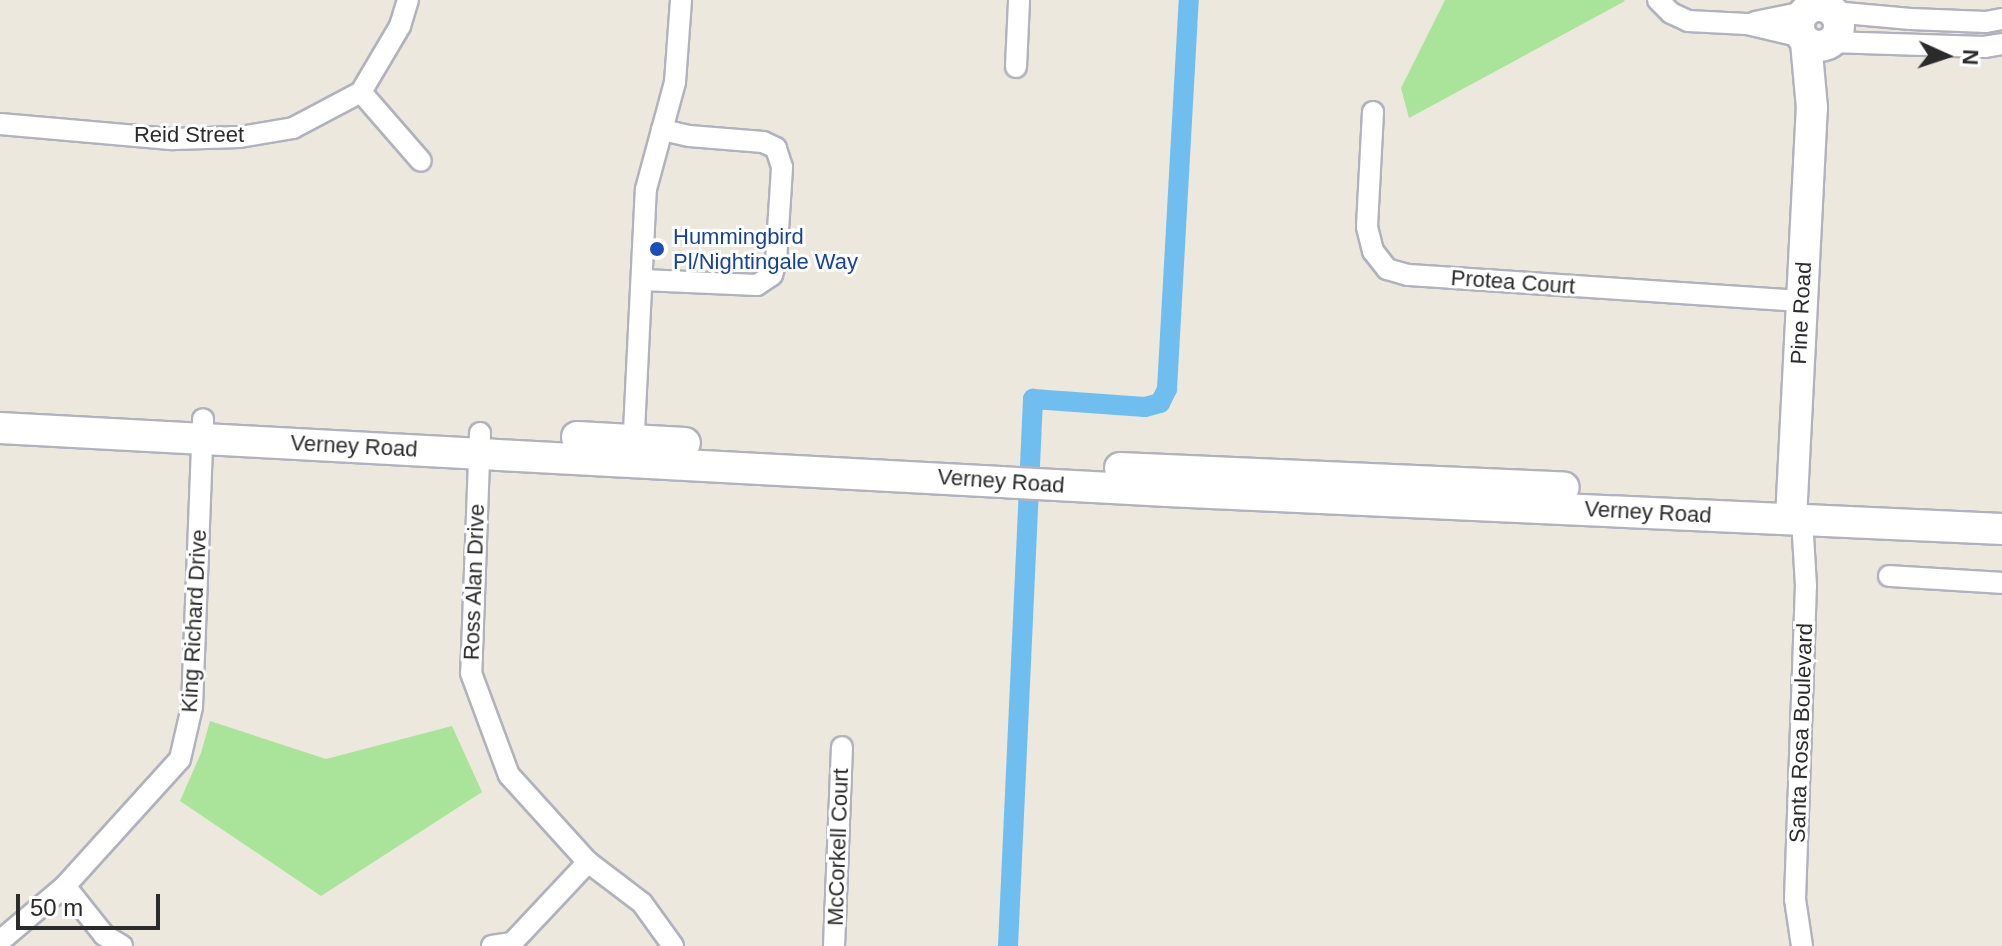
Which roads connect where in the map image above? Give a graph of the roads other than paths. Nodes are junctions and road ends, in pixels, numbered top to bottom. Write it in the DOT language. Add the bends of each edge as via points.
graph roads {
  1 [pos="408,0"];
  2 [pos="681,0"];
  3 [pos="1019,0"];
  4 [pos="1658,0"];
  5 [pos="2002,19"];
  6 [pos="1818,21"];
  7 [pos="2002,44"];
  8 [pos="1016,67"];
  9 [pos="361,92"];
  10 [pos="1373,112"];
  11 [pos="0,124"];
  12 [pos="662,130"];
  13 [pos="421,161"];
  14 [pos="642,280"];
  15 [pos="1802,301"];
  16 [pos="0,408"];
  17 [pos="0,428"];
  18 [pos="203,428"];
  19 [pos="480,443"];
  20 [pos="633,451"];
  21 [pos="2002,508"];
  22 [pos="1795,512"];
  23 [pos="2002,529"];
  24 [pos="1889,576"];
  25 [pos="2002,583"];
  26 [pos="842,747"];
  27 [pos="588,862"];
  28 [pos="65,886"];
  29 [pos="0,941"];
  30 [pos="122,946"];
  31 [pos="492,946"];
  32 [pos="673,946"];
  33 [pos="834,946"];
  34 [pos="1802,946"];
  1 -- 9 [label="street" via="395,36"];
  2 -- 12 [label="street" via="675,82"];
  3 -- 8 [label="street"];
  4 -- 6 [label="street" via="1688,21"];
  5 -- 6 [label="street"];
  6 -- 7 [label="street" via="1984,47"];
  6 -- 15 [label="street, Pine Road"];
  9 -- 11 [label="street, Reid Street" via="293,128 240,137 173,139"];
  9 -- 13 [label="street"];
  10 -- 15 [label="street, Protea Court" via="1367,227 1373,251 1387,269 1408,275"];
  12 -- 14 [label="street" via="646,189"];
  12 -- 14 [label="street" via="759,141 776,148 782,167 776,261 772,275 757,285"];
  14 -- 20 [label="street"];
  15 -- 22 [label="street, Pine Road"];
  16 -- 18 [label="street, Verney Road"];
  17 -- 18 [label="street, Verney Road"];
  18 -- 19 [label="street, Verney Road"];
  18 -- 28 [label="street, King Richard Drive" via="192,707 180,759"];
  19 -- 20 [label="street, Verney Road"];
  19 -- 27 [label="street, Ross Alan Drive" via="471,673 509,775"];
  20 -- 22 [label="street, Verney Road"];
  21 -- 22 [label="street, Verney Road"];
  22 -- 23 [label="street, Verney Road"];
  22 -- 34 [label="street, Santa Rosa Boulevard" via="1806,586 1795,899"];
  24 -- 25 [label="street"];
  26 -- 33 [label="street, McCorkell Court"];
  27 -- 31 [label="street" via="512,943"];
  27 -- 32 [label="street, Ross Alan Drive" via="642,903"];
  28 -- 29 [label="street, King Richard Drive"];
  28 -- 30 [label="street" via="104,935"];
}
